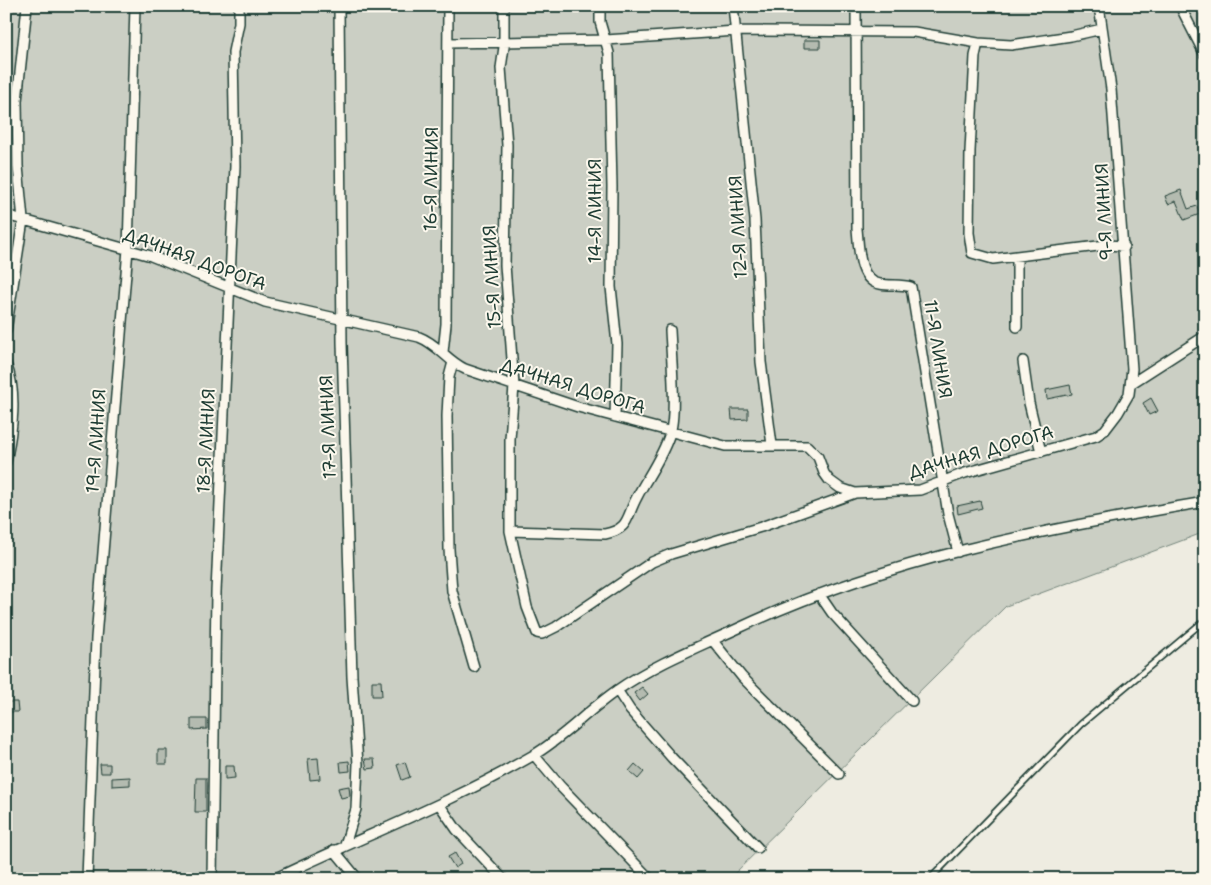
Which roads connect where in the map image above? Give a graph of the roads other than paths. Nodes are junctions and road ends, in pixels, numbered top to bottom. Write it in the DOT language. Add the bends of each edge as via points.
graph roads {
  1 [pos="27,6"];
  2 [pos="135,6"];
  3 [pos="239,6"];
  4 [pos="340,6"];
  5 [pos="448,6"];
  6 [pos="504,6"];
  7 [pos="600,6"];
  8 [pos="733,6"];
  9 [pos="856,6"];
  10 [pos="1099,6"];
  11 [pos="1180,6"];
  12 [pos="1102,29"];
  13 [pos="736,31"];
  14 [pos="857,33"];
  15 [pos="504,40"];
  16 [pos="606,40"];
  17 [pos="448,43"];
  18 [pos="978,43"];
  19 [pos="1205,56"];
  20 [pos="6,215"];
  21 [pos="23,220"];
  22 [pos="1124,246"];
  23 [pos="128,249"];
  24 [pos="1016,257"];
  25 [pos="230,288"];
  26 [pos="342,319"];
  27 [pos="1016,326"];
  28 [pos="670,330"];
  29 [pos="6,331"];
  30 [pos="1205,336"];
  31 [pos="443,352"];
  32 [pos="1023,361"];
  33 [pos="453,362"];
  34 [pos="6,364"];
  35 [pos="1132,383"];
  36 [pos="514,386"];
  37 [pos="1118,413"];
  38 [pos="615,417"];
  39 [pos="671,432"];
  40 [pos="772,445"];
  41 [pos="1041,452"];
  42 [pos="6,462"];
  43 [pos="943,483"];
  44 [pos="855,493"];
  45 [pos="1205,502"];
  46 [pos="510,531"];
  47 [pos="958,552"];
  48 [pos="819,594"];
  49 [pos="1205,620"];
  50 [pos="713,641"];
  51 [pos="474,667"];
  52 [pos="617,690"];
  53 [pos="912,701"];
  54 [pos="534,755"];
  55 [pos="839,774"];
  56 [pos="439,804"];
  57 [pos="345,845"];
  58 [pos="758,848"];
  59 [pos="334,850"];
  60 [pos="87,879"];
  61 [pos="212,879"];
  62 [pos="274,879"];
  63 [pos="358,879"];
  64 [pos="503,879"];
  65 [pos="650,879"];
  66 [pos="930,879"];
  1 -- 21 [label="street" via="17,101"];
  2 -- 23 [label="street, 19-Я ЛИНИЯ"];
  3 -- 25 [label="street, 18-Я ЛИНИЯ" via="234,52"];
  4 -- 26 [label="street, 17-Я ЛИНИЯ"];
  5 -- 17 [label="street, 16-Я ЛИНИЯ"];
  6 -- 15 [label="street, 15-Я ЛИНИЯ"];
  7 -- 16 [label="street, 14-Я ЛИНИЯ" via="600,22"];
  8 -- 13 [label="street, 12-Я ЛИНИЯ"];
  9 -- 14 [label="street, 11-Я ЛИНИЯ"];
  10 -- 12 [label="street, 9-Я ЛИНИЯ"];
  11 -- 19 [label="street"];
  12 -- 18 [label="street" via="1029,43"];
  12 -- 22 [label="street, 9-Я ЛИНИЯ" via="1111,89"];
  13 -- 14 [label="street"];
  13 -- 16 [label="street"];
  13 -- 40 [label="street, 12-Я ЛИНИЯ" via="754,210 761,362"];
  14 -- 18 [label="street" via="914,32"];
  14 -- 43 [label="street, 11-Я ЛИНИЯ" via="857,230 860,256 866,274 878,284 911,287"];
  15 -- 16 [label="street"];
  15 -- 17 [label="street"];
  15 -- 36 [label="street, 15-Я ЛИНИЯ" via="501,68 507,145 505,265"];
  16 -- 38 [label="street, 14-Я ЛИНИЯ" via="609,52 612,187 611,287 617,344"];
  17 -- 31 [label="street, 16-Я ЛИНИЯ" via="446,324"];
  18 -- 24 [label="street" via="970,151 971,249 972,253 983,258"];
  20 -- 21 [label="street, ДАЧНАЯ ДОРОГА"];
  21 -- 23 [label="street, ДАЧНАЯ ДОРОГА"];
  21 -- 29 [label="street"];
  22 -- 24 [label="street" via="1106,245"];
  22 -- 35 [label="street, 9-Я ЛИНИЯ" via="1122,262"];
  23 -- 25 [label="street, ДАЧНАЯ ДОРОГА"];
  23 -- 60 [label="street, 19-Я ЛИНИЯ" via="96,638"];
  24 -- 27 [label="street"];
  25 -- 26 [label="street, ДАЧНАЯ ДОРОГА" via="265,302"];
  25 -- 61 [label="street, 18-Я ЛИНИЯ" via="216,583"];
  26 -- 31 [label="street, ДАЧНАЯ ДОРОГА" via="419,337"];
  26 -- 57 [label="street, 17-Я ЛИНИЯ" via="352,677 358,764 356,809"];
  28 -- 39 [label="street"];
  30 -- 35 [label="street"];
  31 -- 33 [label="street, ДАЧНАЯ ДОРОГА"];
  32 -- 41 [label="street" via="1028,403"];
  33 -- 36 [label="street, ДАЧНАЯ ДОРОГА"];
  33 -- 51 [label="street" via="447,416 449,549 452,592"];
  34 -- 42 [label="street" via="12,382"];
  35 -- 37 [label="street, 9-Я ЛИНИЯ"];
  36 -- 38 [label="street, ДАЧНАЯ ДОРОГА"];
  36 -- 46 [label="street, 15-Я ЛИНИЯ" via="510,439"];
  37 -- 41 [label="street, ДАЧНАЯ ДОРОГА" via="1096,436"];
  38 -- 39 [label="street, ДАЧНАЯ ДОРОГА"];
  39 -- 40 [label="street, ДАЧНАЯ ДОРОГА" via="725,446"];
  39 -- 46 [label="street" via="624,526 617,531 605,534"];
  40 -- 44 [label="street, ДАЧНАЯ ДОРОГА" via="807,446 818,457 829,480"];
  41 -- 43 [label="street, ДАЧНАЯ ДОРОГА" via="965,473"];
  43 -- 44 [label="street, ДАЧНАЯ ДОРОГА" via="920,490"];
  43 -- 47 [label="street, 11-Я ЛИНИЯ"];
  44 -- 46 [label="street, 15-Я ЛИНИЯ" via="652,562 542,634 537,632 527,607"];
  45 -- 47 [label="street" via="1064,526"];
  47 -- 48 [label="street" via="910,563"];
  48 -- 50 [label="street"];
  48 -- 53 [label="street" via="832,613"];
  49 -- 66 [label="lane" via="1081,724"];
  50 -- 52 [label="street"];
  50 -- 55 [label="street" via="742,677"];
  52 -- 54 [label="street"];
  52 -- 58 [label="street" via="672,758"];
  54 -- 56 [label="street"];
  54 -- 65 [label="street"];
  56 -- 57 [label="street"];
  56 -- 64 [label="street" via="457,830"];
  57 -- 59 [label="street"];
  59 -- 62 [label="street"];
  59 -- 63 [label="street"];
}
